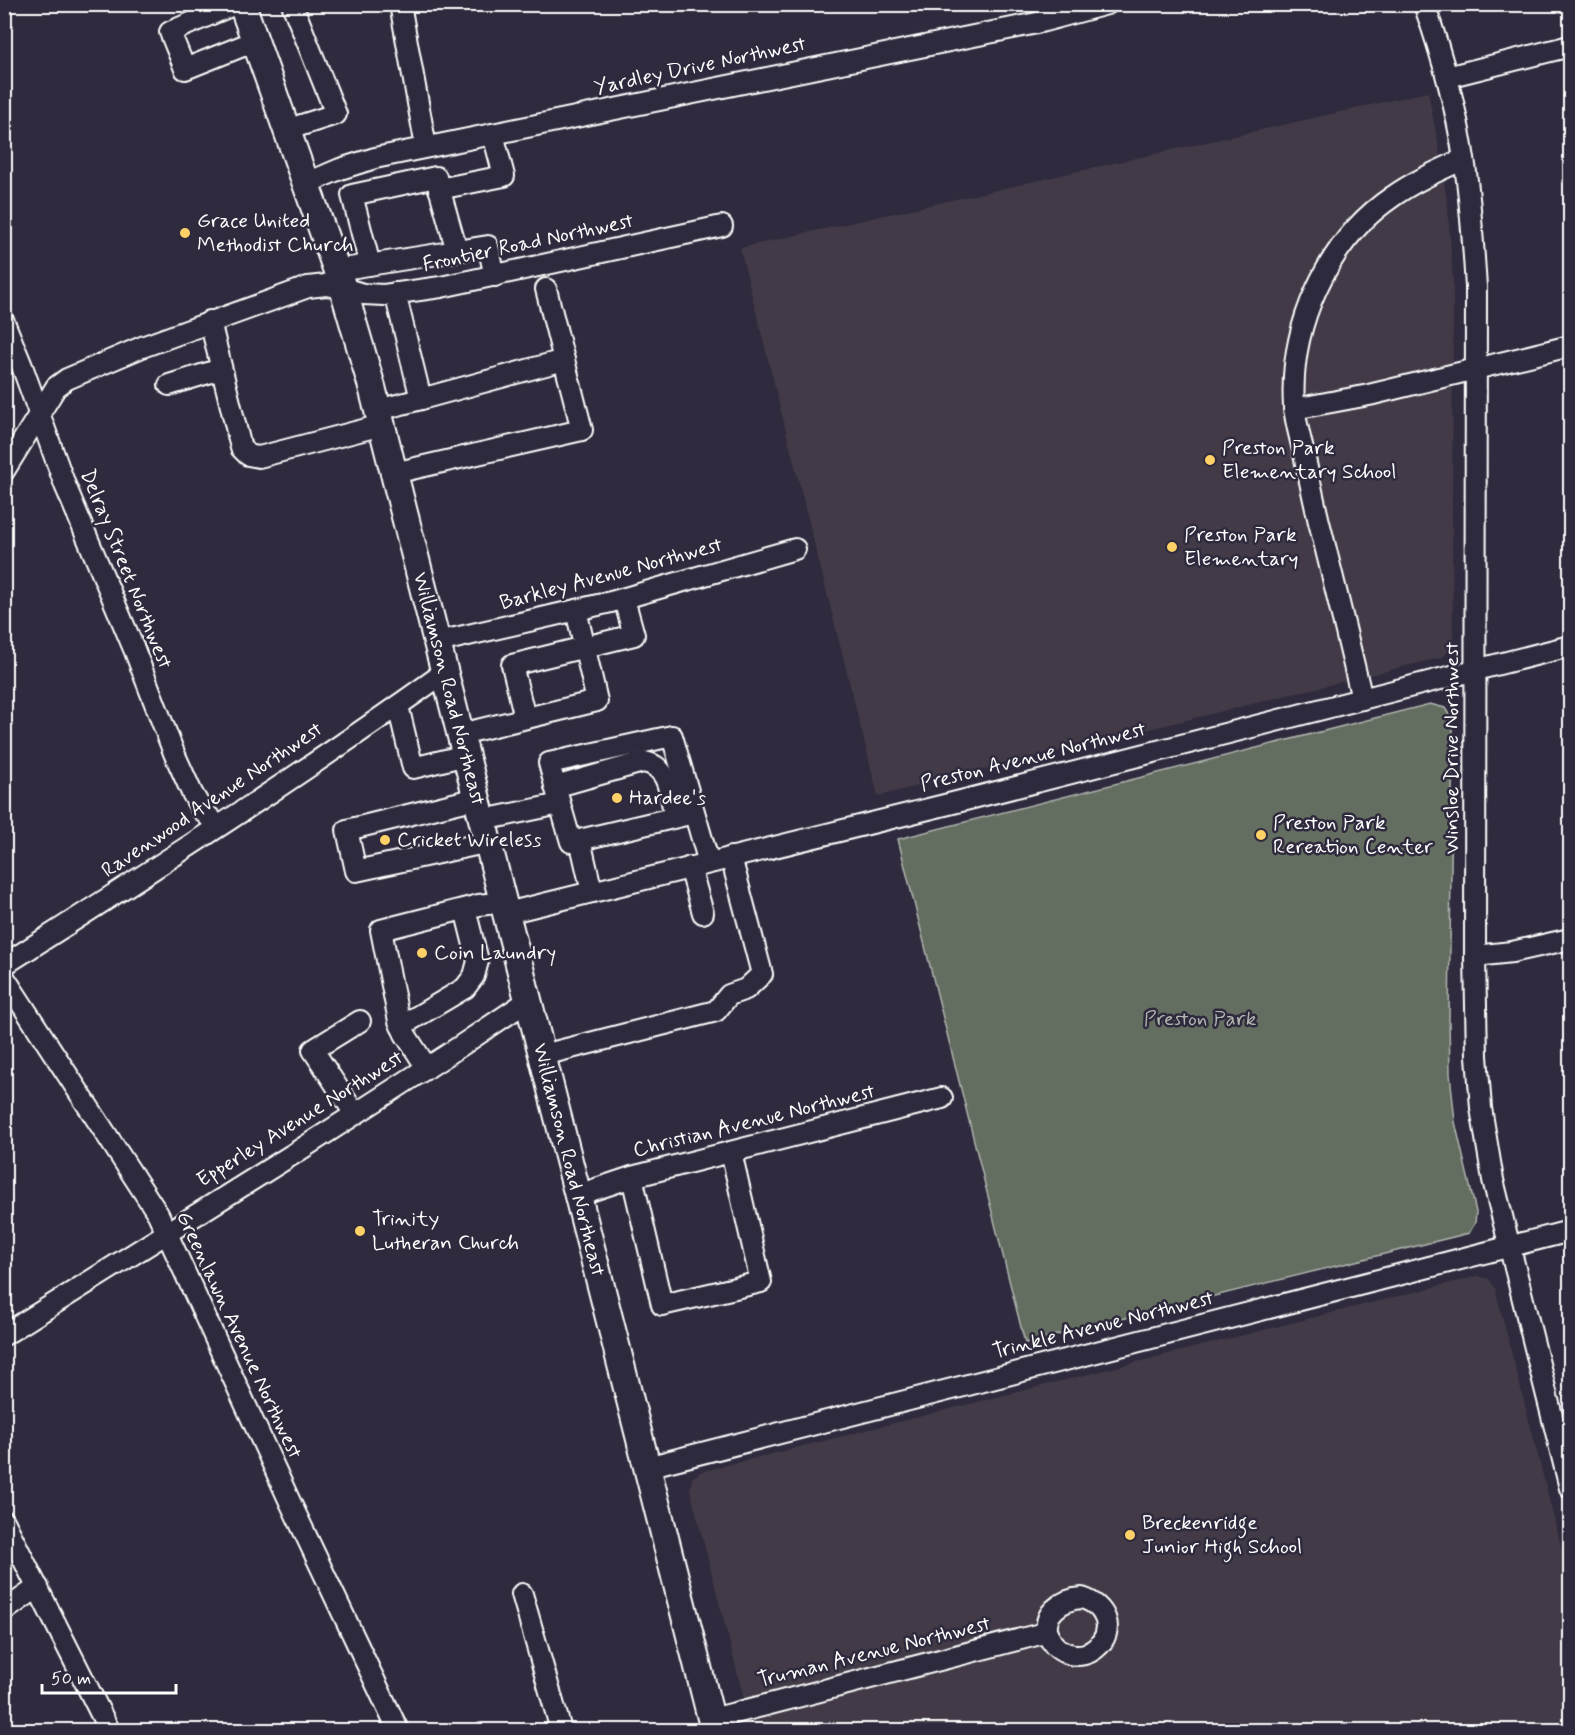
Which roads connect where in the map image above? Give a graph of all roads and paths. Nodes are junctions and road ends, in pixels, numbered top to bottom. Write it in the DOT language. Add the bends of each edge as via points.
graph roads {
  1 [pos="235,4"];
  2 [pos="242,4"];
  3 [pos="292,4"];
  4 [pos="400,4"];
  5 [pos="1107,4"];
  6 [pos="1424,4"];
  7 [pos="255,41"];
  8 [pos="1570,46"];
  9 [pos="1447,77"];
  10 [pos="286,130"];
  11 [pos="493,134"];
  12 [pos="426,147"];
  13 [pos="1464,159"];
  14 [pos="366,161"];
  15 [pos="305,184"];
  16 [pos="439,189"];
  17 [pos="374,190"];
  18 [pos="722,226"];
  19 [pos="457,251"];
  20 [pos="370,265"];
  21 [pos="495,276"];
  22 [pos="340,279"];
  23 [pos="546,289"];
  24 [pos="394,293"];
  25 [pos="210,321"];
  26 [pos="4,322"];
  27 [pos="1570,346"];
  28 [pos="564,360"];
  29 [pos="1477,368"];
  30 [pos="221,369"];
  31 [pos="169,385"];
  32 [pos="421,399"];
  33 [pos="1294,409"];
  34 [pos="39,413"];
  35 [pos="380,418"];
  36 [pos="4,471"];
  37 [pos="394,473"];
  38 [pos="795,549"];
  39 [pos="624,598"];
  40 [pos="576,610"];
  41 [pos="438,642"];
  42 [pos="1570,646"];
  43 [pos="585,647"];
  44 [pos="1477,669"];
  45 [pos="445,672"];
  46 [pos="1362,699"];
  47 [pos="398,706"];
  48 [pos="525,718"];
  49 [pos="464,744"];
  50 [pos="557,796"];
  51 [pos="684,815"];
  52 [pos="483,820"];
  53 [pos="218,826"];
  54 [pos="580,840"];
  55 [pos="731,857"];
  56 [pos="700,865"];
  57 [pos="592,892"];
  58 [pos="505,907"];
  59 [pos="465,909"];
  60 [pos="703,913"];
  61 [pos="1570,939"];
  62 [pos="1475,956"];
  63 [pos="4,965"];
  64 [pos="4,977"];
  65 [pos="529,1000"];
  66 [pos="360,1021"];
  67 [pos="401,1026"];
  68 [pos="543,1055"];
  69 [pos="427,1068"];
  70 [pos="942,1098"];
  71 [pos="356,1114"];
  72 [pos="731,1152"];
  73 [pos="632,1177"];
  74 [pos="578,1195"];
  75 [pos="1570,1231"];
  76 [pos="166,1233"];
  77 [pos="1509,1246"];
  78 [pos="4,1335"];
  79 [pos="647,1467"];
  80 [pos="1570,1488"];
  81 [pos="4,1521"];
  82 [pos="38,1587"];
  83 [pos="522,1594"];
  84 [pos="4,1611"];
  85 [pos="1048,1632"];
  86 [pos="713,1725"];
  87 [pos="109,1731"];
  88 [pos="398,1731"];
  89 [pos="561,1731"];
  1 -- 7 [label="street" via="170,32 185,69"];
  2 -- 7 [label="main road, Williamson Road Northeast"];
  3 -- 10 [label="street" via="336,114"];
  4 -- 12 [label="street"];
  5 -- 11 [label="street, Yardley Drive Northwest" via="1037,23"];
  6 -- 9 [label="street, Winsloe Drive Northwest"];
  7 -- 10 [label="main road, Williamson Road Northeast"];
  8 -- 9 [label="street"];
  9 -- 13 [label="street, Winsloe Drive Northwest"];
  10 -- 15 [label="main road, Williamson Road Northeast"];
  11 -- 12 [label="street, Yardley Drive Northwest"];
  11 -- 16 [label="street" via="504,176"];
  12 -- 14 [label="street, Yardley Drive Northwest"];
  13 -- 29 [label="street, Winsloe Drive Northwest" via="1476,287"];
  13 -- 33 [label="street" via="1392,197 1373,212 1331,262 1303,323 1296,351"];
  14 -- 15 [label="street, Yardley Drive Northwest"];
  14 -- 17 [label="street"];
  15 -- 22 [label="main road, Williamson Road Northeast"];
  16 -- 17 [label="street" via="436,177"];
  16 -- 19 [label="street"];
  17 -- 20 [label="street" via="352,195"];
  18 -- 21 [label="street, Frontier Road Northwest"];
  19 -- 20 [label="street"];
  19 -- 21 [label="street" via="488,246"];
  20 -- 22 [label="street"];
  21 -- 24 [label="street, Frontier Road Northwest"];
  22 -- 24 [label="street, Frontier Road Northwest" via="363,294"];
  22 -- 25 [label="street"];
  22 -- 35 [label="main road, Williamson Road Northeast"];
  23 -- 28 [label="street"];
  24 -- 32 [label="street"];
  25 -- 30 [label="street"];
  25 -- 34 [label="street" via="66,379"];
  26 -- 34 [label="street, Delray Street Northwest"];
  27 -- 29 [label="street"];
  28 -- 32 [label="street"];
  28 -- 37 [label="street" via="582,430"];
  29 -- 33 [label="street"];
  29 -- 44 [label="street, Winsloe Drive Northwest"];
  30 -- 31 [label="street"];
  30 -- 35 [label="street" via="242,448 248,454 259,457"];
  32 -- 35 [label="street"];
  33 -- 46 [label="street"];
  34 -- 36 [label="street"];
  34 -- 53 [label="street, Delray Street Northwest" via="192,793"];
  35 -- 37 [label="main road, Williamson Road Northeast"];
  37 -- 41 [label="main road, Williamson Road Northeast"];
  38 -- 39 [label="street, Barkley Avenue Northwest"];
  39 -- 40 [label="street, Barkley Avenue Northwest"];
  39 -- 43 [label="street" via="634,635"];
  40 -- 41 [label="street, Barkley Avenue Northwest"];
  40 -- 43 [label="street"];
  41 -- 45 [label="main road, Williamson Road Northeast"];
  42 -- 44 [label="street, Preston Avenue Northwest"];
  43 -- 48 [label="street" via="513,665"];
  43 -- 48 [label="street" via="597,701"];
  44 -- 46 [label="street, Preston Avenue Northwest"];
  44 -- 62 [label="street, Winsloe Drive Northwest"];
  45 -- 47 [label="street, Ravenwood Avenue Northwest"];
  45 -- 49 [label="main road, Williamson Road Northeast"];
  46 -- 55 [label="street, Preston Avenue Northwest"];
  47 -- 49 [label="street" via="415,775"];
  47 -- 53 [label="street, Ravenwood Avenue Northwest"];
  48 -- 49 [label="street"];
  49 -- 52 [label="main road, Williamson Road Northeast"];
  50 -- 51 [label="street" via="644,762 659,768"];
  50 -- 51 [label="street" via="549,763 672,736"];
  50 -- 52 [label="street"];
  50 -- 54 [label="street" via="571,842"];
  51 -- 54 [label="street"];
  51 -- 56 [label="street"];
  52 -- 52 [label="street" via="347,830 356,871"];
  52 -- 58 [label="main road, Williamson Road Northeast"];
  53 -- 63 [label="street, Ravenwood Avenue Northwest"];
  54 -- 57 [label="street"];
  55 -- 56 [label="street, Preston Avenue Northwest"];
  55 -- 68 [label="street" via="762,974 746,989 729,995 716,1011"];
  56 -- 57 [label="street, Preston Avenue Northwest"];
  56 -- 60 [label="street"];
  57 -- 58 [label="street, Preston Avenue Northwest"];
  58 -- 59 [label="street, Preston Avenue Northwest"];
  58 -- 65 [label="main road, Williamson Road Northeast"];
  59 -- 67 [label="street" via="478,961 474,976 465,988"];
  59 -- 67 [label="street, Preston Avenue Northwest" via="381,930"];
  61 -- 62 [label="street"];
  62 -- 77 [label="street, Winsloe Drive Northwest" via="1481,1108"];
  64 -- 76 [label="street, Greenlawn Avenue Northwest" via="158,1214"];
  65 -- 68 [label="main road, Williamson Road Northeast"];
  65 -- 69 [label="street, Epperley Avenue Northwest"];
  66 -- 71 [label="street" via="313,1050"];
  67 -- 69 [label="street"];
  68 -- 74 [label="main road, Williamson Road Northeast"];
  69 -- 71 [label="street, Epperley Avenue Northwest"];
  70 -- 72 [label="street, Christian Avenue Northwest"];
  71 -- 76 [label="street, Epperley Avenue Northwest"];
  72 -- 73 [label="street, Christian Avenue Northwest"];
  72 -- 73 [label="street" via="761,1282 662,1305"];
  73 -- 74 [label="street, Christian Avenue Northwest"];
  74 -- 79 [label="main road, Williamson Road Northeast"];
  75 -- 77 [label="street, Trinkle Avenue Northwest"];
  76 -- 78 [label="street, Epperley Avenue Northwest"];
  76 -- 88 [label="street, Greenlawn Avenue Northwest"];
  77 -- 79 [label="street, Trinkle Avenue Northwest"];
  77 -- 80 [label="street, Winsloe Drive Northwest"];
  79 -- 86 [label="main road, Williamson Road Northeast"];
  81 -- 82 [label="street"];
  82 -- 84 [label="street"];
  82 -- 87 [label="street"];
  83 -- 89 [label="street"];
  85 -- 86 [label="street, Truman Avenue Northwest"];
}
